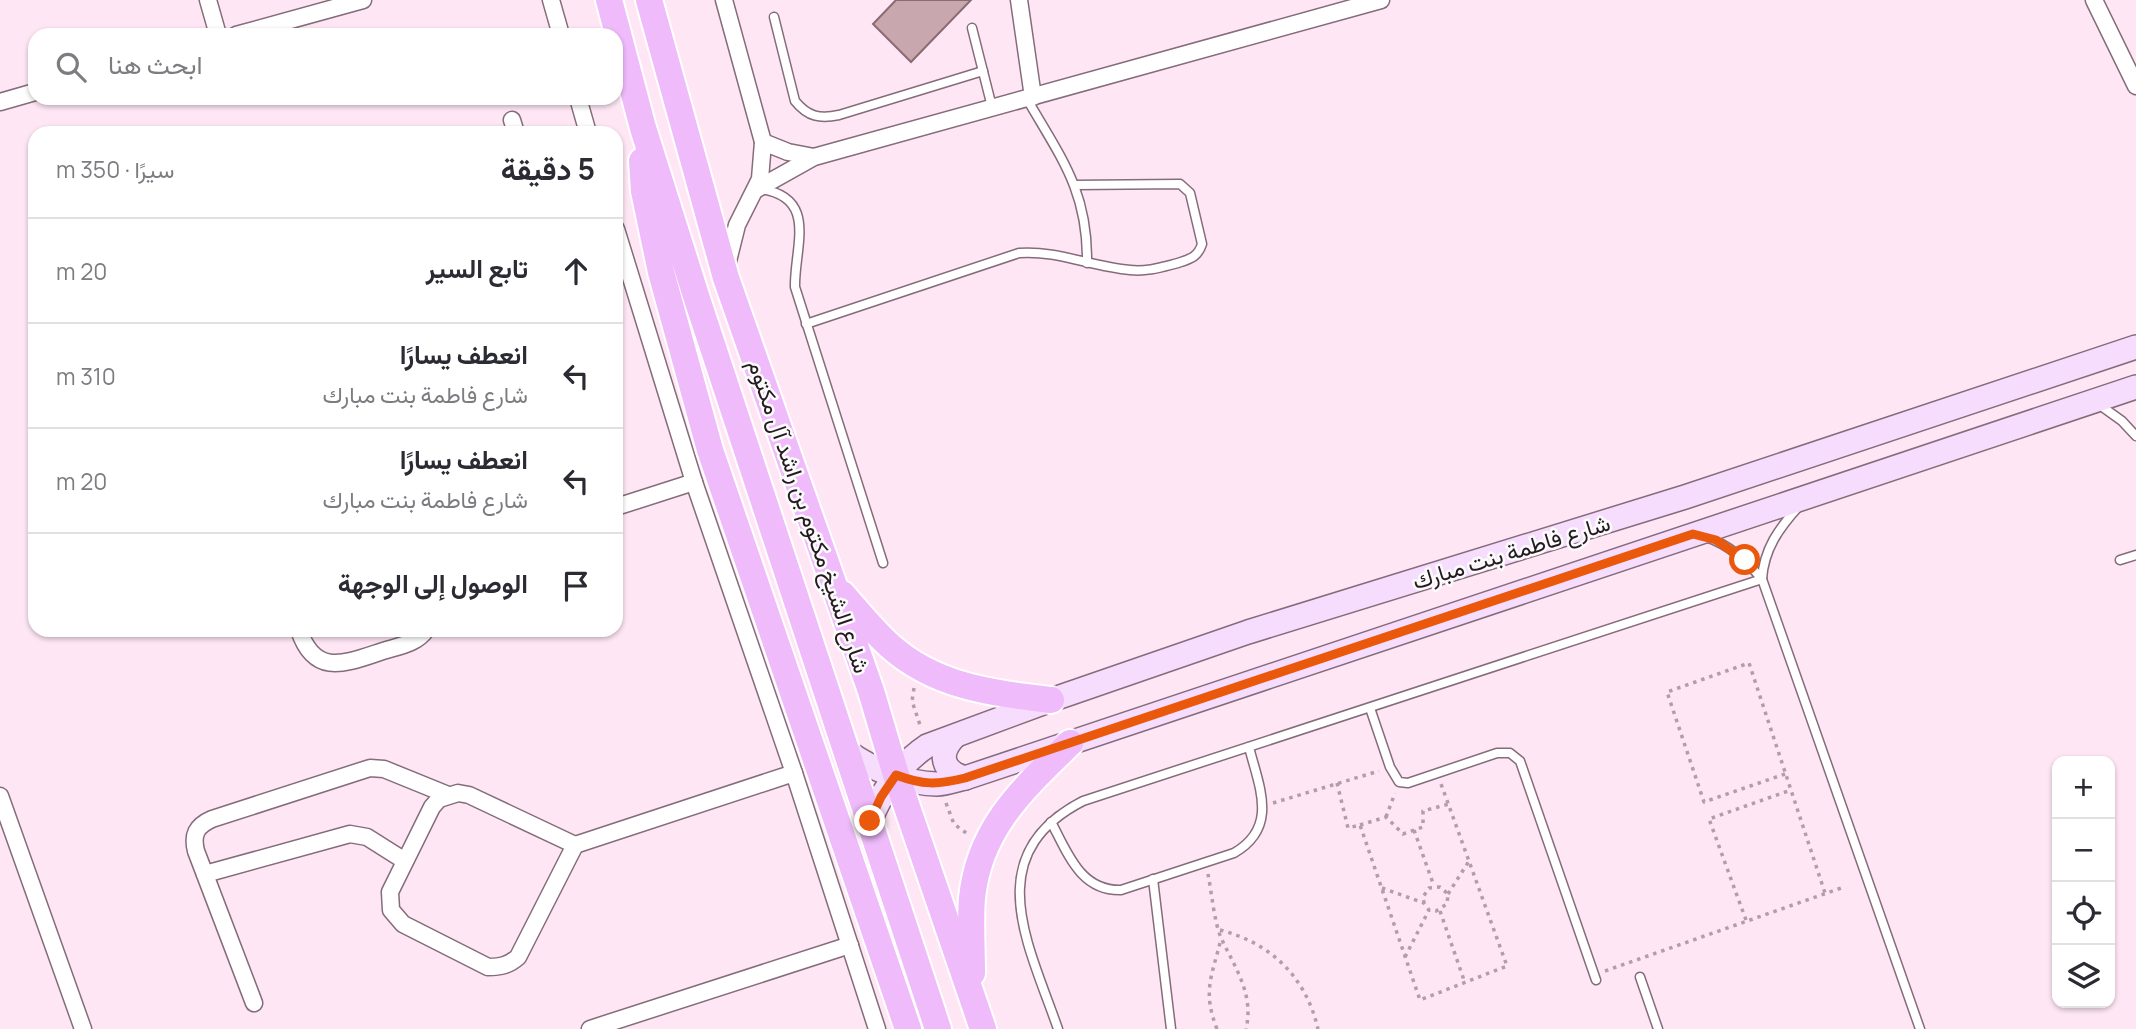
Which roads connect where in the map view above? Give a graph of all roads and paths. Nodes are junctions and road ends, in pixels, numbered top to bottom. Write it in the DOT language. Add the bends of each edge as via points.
graph roads {
  1 [pos="208,0"];
  2 [pos="363,0"];
  3 [pos="551,0"];
  4 [pos="609,0"];
  5 [pos="649,0"];
  6 [pos="724,0"];
  7 [pos="1019,0"];
  8 [pos="1381,0"];
  9 [pos="2094,0"];
  10 [pos="774,17"];
  11 [pos="216,28"];
  12 [pos="261,28"];
  13 [pos="559,28"];
  14 [pos="616,28"];
  15 [pos="972,28"];
  16 [pos="623,53"];
  17 [pos="983,71"];
  18 [pos="2136,86"];
  19 [pos="28,94"];
  20 [pos="1030,98"];
  21 [pos="0,102"];
  22 [pos="580,105"];
  23 [pos="992,107"];
  24 [pos="586,126"];
  25 [pos="643,128"];
  26 [pos="763,142"];
  27 [pos="814,157"];
  28 [pos="1075,185"];
  29 [pos="757,188"];
  30 [pos="623,252"];
  31 [pos="1087,263"];
  32 [pos="726,278"];
  33 [pos="806,324"];
  34 [pos="2136,347"];
  35 [pos="2136,387"];
  36 [pos="2094,401"];
  37 [pos="2136,436"];
  38 [pos="694,482"];
  39 [pos="1811,494"];
  40 [pos="623,505"];
  41 [pos="1693,534"];
  42 [pos="2136,555"];
  43 [pos="2120,560"];
  44 [pos="883,563"];
  45 [pos="1762,579"];
  46 [pos="832,583"];
  47 [pos="302,637"];
  48 [pos="418,637"];
  49 [pos="820,666"];
  50 [pos="872,691"];
  51 [pos="1051,700"];
  52 [pos="912,701"];
  53 [pos="1370,708"];
  54 [pos="954,737"];
  55 [pos="1070,743"];
  56 [pos="927,746"];
  57 [pos="1249,747"];
  58 [pos="848,752"];
  59 [pos="1390,767"];
  60 [pos="1437,772"];
  61 [pos="794,773"];
  62 [pos="1785,774"];
  63 [pos="896,775"];
  64 [pos="965,778"];
  65 [pos="1399,782"];
  66 [pos="1337,783"];
  67 [pos="1791,790"];
  68 [pos="448,795"];
  69 [pos="0,796"];
  70 [pos="1448,804"];
  71 [pos="1264,806"];
  72 [pos="1386,817"];
  73 [pos="870,821"];
  74 [pos="1051,822"];
  75 [pos="1360,825"];
  76 [pos="1414,830"];
  77 [pos="575,845"];
  78 [pos="405,861"];
  79 [pos="1469,861"];
  80 [pos="1205,862"];
  81 [pos="928,865"];
  82 [pos="205,874"];
  83 [pos="1153,880"];
  84 [pos="1434,886"];
  85 [pos="1844,887"];
  86 [pos="1382,888"];
  87 [pos="893,891"];
  88 [pos="1825,893"];
  89 [pos="1448,894"];
  90 [pos="1424,903"];
  91 [pos="1429,909"];
  92 [pos="1440,911"];
  93 [pos="1746,921"];
  94 [pos="1220,930"];
  95 [pos="1221,939"];
  96 [pos="850,945"];
  97 [pos="1405,957"];
  98 [pos="1640,976"];
  99 [pos="1595,978"];
  100 [pos="1465,983"];
  101 [pos="972,999"];
  102 [pos="254,1003"];
  103 [pos="83,1029"];
  104 [pos="590,1029"];
  105 [pos="877,1029"];
  106 [pos="908,1029"];
  107 [pos="939,1029"];
  108 [pos="983,1029"];
  109 [pos="1058,1029"];
  110 [pos="1171,1029"];
  111 [pos="1217,1029"];
  112 [pos="1246,1029"];
  113 [pos="1318,1029"];
  114 [pos="1658,1029"];
  115 [pos="1920,1029"];
  1 -- 11 [label="street"];
  2 -- 12 [label="street"];
  3 -- 13 [label="street"];
  4 -- 14 [label="main road, شارع الشيخ مكتوم بن راشد آل مكتوم"];
  5 -- 32 [label="main road, شارع الشيخ مكتوم بن راشد آل مكتوم"];
  6 -- 26 [label="street"];
  7 -- 20 [label="street"];
  8 -- 20 [label="street"];
  9 -- 18 [label="street"];
  10 -- 17 [label="lane" via="795,101 814,117 839,116"];
  15 -- 17 [label="lane"];
  16 -- 25 [label="main road, شارع الشيخ مكتوم بن راشد آل مكتوم"];
  17 -- 23 [label="lane"];
  19 -- 21 [label="street"];
  20 -- 23 [label="street"];
  20 -- 28 [label="lane"];
  22 -- 24 [label="street"];
  23 -- 27 [label="street"];
  25 -- 49 [label="main road, شارع الشيخ مكتوم بن راشد آل مكتوم"];
  25 -- 106 [label="main road" via="644,191 692,391"];
  26 -- 27 [label="street"];
  26 -- 29 [label="street"];
  27 -- 29 [label="street"];
  28 -- 31 [label="lane" via="1087,236"];
  28 -- 31 [label="lane" via="1180,184 1190,194 1202,244 1194,257 1150,270"];
  29 -- 32 [label="street" via="737,225"];
  29 -- 33 [label="lane" via="785,198 801,223 795,287"];
  30 -- 38 [label="street"];
  31 -- 33 [label="lane" via="1048,253 1012,255"];
  32 -- 46 [label="main road, شارع الشيخ مكتوم بن راشد آل مكتوم"];
  33 -- 44 [label="lane"];
  34 -- 51 [label="street, شارع فاطمة بنت مبارك" via="1685,497 1248,632"];
  35 -- 36 [label="street, شارع فاطمة بنت مبارك"];
  36 -- 37 [label="lane"];
  36 -- 39 [label="street, شارع فاطمة بنت مبارك"];
  38 -- 40 [label="street"];
  38 -- 61 [label="street"];
  39 -- 41 [label="street, شارع فاطمة بنت مبارك"];
  39 -- 45 [label="lane" via="1771,542"];
  41 -- 45 [label="lane" via="1726,545"];
  41 -- 55 [label="street, شارع فاطمة بنت مبارك"];
  42 -- 43 [label="lane"];
  45 -- 53 [label="lane"];
  45 -- 115 [label="lane"];
  46 -- 50 [label="main road, شارع الشيخ مكتوم بن راشد آل مكتوم"];
  46 -- 51 [label="main road" via="890,646 919,668 966,688"];
  47 -- 48 [label="street" via="311,654 334,664"];
  49 -- 50 [label="main road" via="855,702 862,702"];
  49 -- 58 [label="main road, شارع الشيخ مكتوم بن راشد آل مكتوم"];
  50 -- 63 [label="main road, شارع الشيخ مكتوم بن راشد آل مكتوم"];
  51 -- 54 [label="street, شارع فاطمة بنت مبارك"];
  52 -- 56 [label="path"];
  53 -- 57 [label="lane"];
  53 -- 59 [label="lane"];
  54 -- 56 [label="street, شارع فاطمة بنت مبارك"];
  54 -- 64 [label="street" via="946,744 946,766"];
  55 -- 64 [label="street, شارع فاطمة بنت مبارك"];
  55 -- 101 [label="main road" via="1011,802 986,845 972,898"];
  56 -- 63 [label="street, شارع فاطمة بنت مبارك"];
  57 -- 71 [label="lane"];
  57 -- 74 [label="lane" via="1083,801"];
  58 -- 63 [label="street, شارع فاطمة بنت مبارك"];
  58 -- 73 [label="main road, شارع الشيخ مكتوم بن راشد آل مكتوم"];
  59 -- 65 [label="lane"];
  59 -- 66 [label="path"];
  60 -- 65 [label="lane"];
  60 -- 70 [label="path"];
  60 -- 99 [label="lane" via="1504,752 1520,761"];
  61 -- 77 [label="street"];
  61 -- 96 [label="street"];
  62 -- 62 [label="path" via="1749,663 1667,692 1704,802"];
  62 -- 67 [label="path"];
  63 -- 64 [label="street, شارع فاطمة بنت مبارك" via="940,785"];
  63 -- 73 [label="street, شارع فاطمة بنت مبارك"];
  63 -- 81 [label="main road, شارع الشيخ مكتوم بن راشد آل مكتوم"];
  65 -- 72 [label="path"];
  66 -- 71 [label="path"];
  66 -- 75 [label="path" via="1348,828"];
  67 -- 88 [label="path"];
  67 -- 93 [label="path" via="1709,819"];
  68 -- 77 [label="street" via="469,794"];
  68 -- 78 [label="street" via="432,807"];
  68 -- 82 [label="street" via="384,769 356,771 201,824 194,839"];
  69 -- 103 [label="street"];
  70 -- 76 [label="path" via="1423,811 1423,827"];
  70 -- 79 [label="path"];
  71 -- 80 [label="lane" via="1250,841"];
  72 -- 75 [label="path"];
  72 -- 76 [label="path" via="1404,834"];
  73 -- 87 [label="main road, شارع الشيخ مكتوم بن راشد آل مكتوم"];
  74 -- 83 [label="lane" via="1078,871 1091,884 1121,890"];
  74 -- 109 [label="lane" via="1028,854 1018,892 1024,931"];
  75 -- 86 [label="path"];
  76 -- 84 [label="path"];
  77 -- 78 [label="street" via="518,957 500,967 488,967 396,918 390,892"];
  78 -- 82 [label="street" via="367,837 350,834"];
  79 -- 89 [label="path"];
  79 -- 100 [label="path" via="1507,966"];
  80 -- 83 [label="lane"];
  80 -- 94 [label="path"];
  81 -- 87 [label="main road" via="910,859 899,864"];
  81 -- 101 [label="main road, شارع الشيخ مكتوم بن راشد آل مكتوم"];
  82 -- 102 [label="street"];
  83 -- 110 [label="lane"];
  84 -- 89 [label="path"];
  84 -- 90 [label="path" via="1425,892"];
  85 -- 88 [label="path"];
  86 -- 90 [label="path"];
  86 -- 97 [label="path"];
  87 -- 107 [label="main road, شارع الشيخ مكتوم بن راشد آل مكتوم"];
  88 -- 93 [label="path"];
  89 -- 92 [label="path"];
  90 -- 91 [label="path"];
  91 -- 92 [label="path"];
  91 -- 97 [label="path"];
  92 -- 100 [label="path"];
  93 -- 99 [label="path"];
  94 -- 95 [label="path"];
  94 -- 113 [label="path" via="1261,946 1284,964 1309,1001"];
  95 -- 111 [label="path" via="1208,992"];
  95 -- 112 [label="path" via="1233,957 1247,998"];
  96 -- 104 [label="street"];
  96 -- 105 [label="street"];
  97 -- 100 [label="path" via="1420,1000"];
  98 -- 114 [label="lane"];
  101 -- 108 [label="main road, شارع الشيخ مكتوم بن راشد آل مكتوم"];
}
